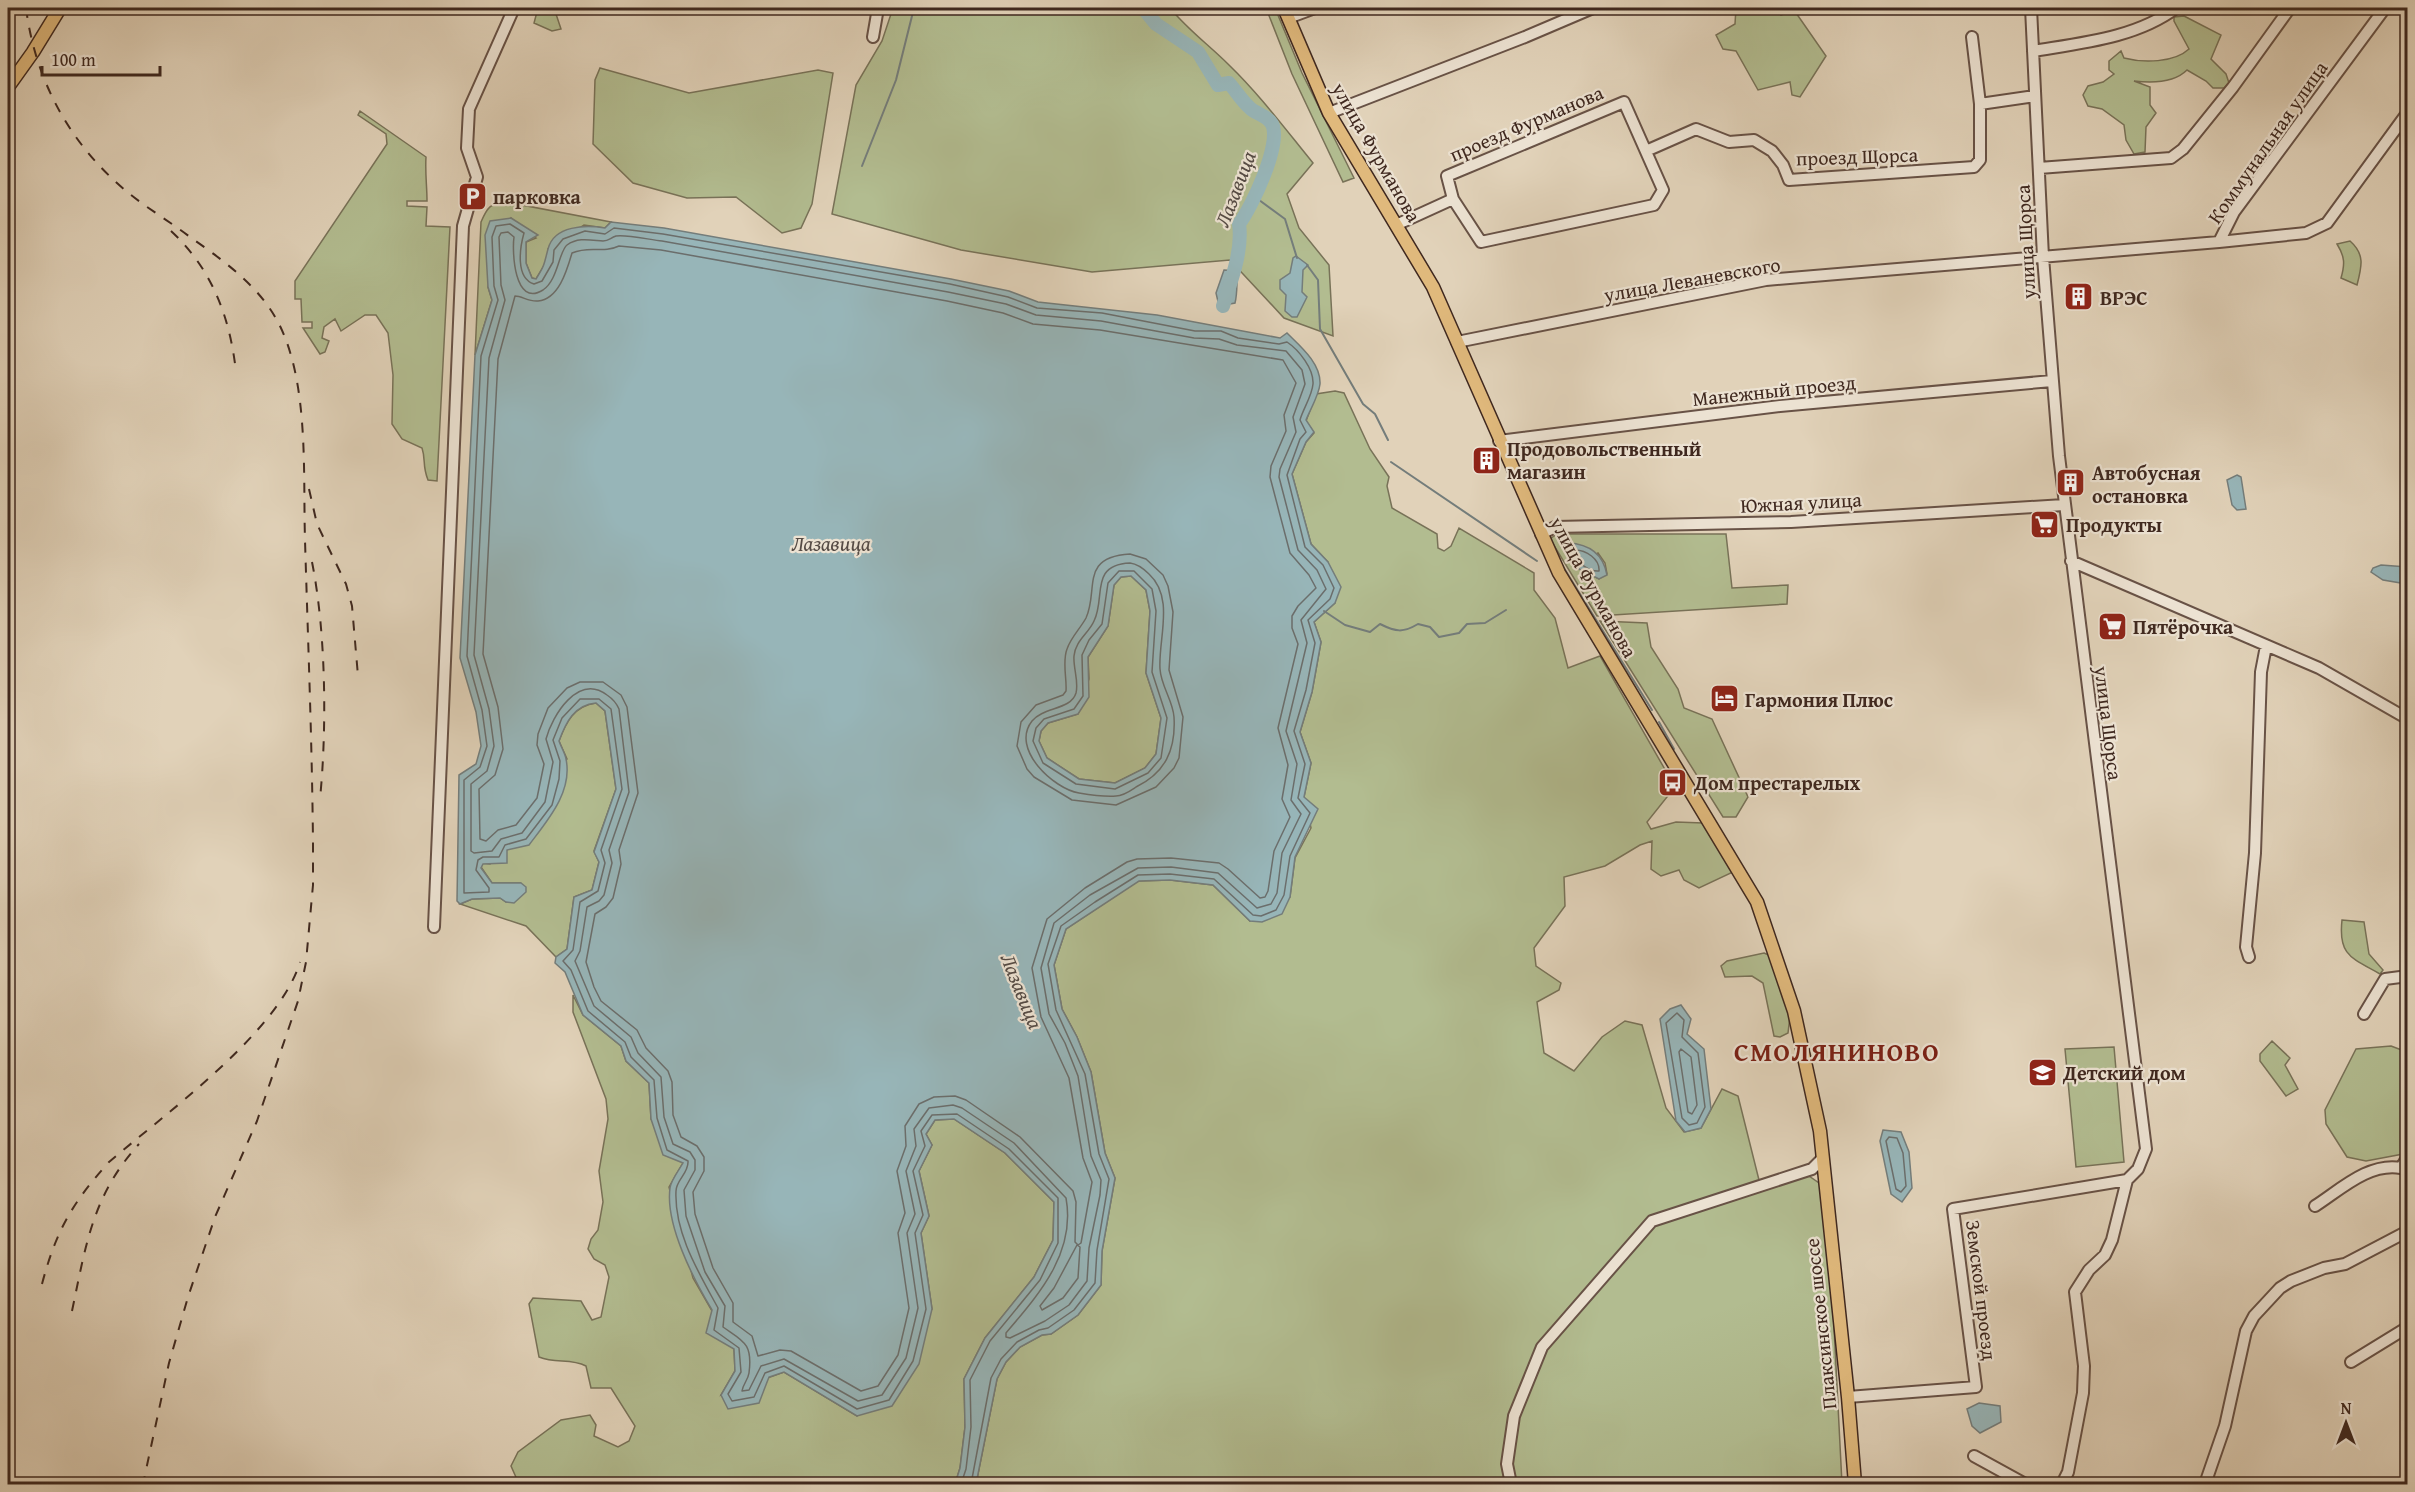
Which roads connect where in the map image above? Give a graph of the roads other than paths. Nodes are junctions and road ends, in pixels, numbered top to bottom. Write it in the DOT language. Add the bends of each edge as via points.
graph roads {
  1 [pos="60,8"];
  2 [pos="514,8"];
  3 [pos="878,8"];
  4 [pos="1315,8"];
  5 [pos="1593,8"];
  6 [pos="2031,8"];
  7 [pos="2176,8"];
  8 [pos="2290,8"];
  9 [pos="2385,8"];
  10 [pos="1286,13"];
  11 [pos="873,37"];
  12 [pos="1972,37"];
  13 [pos="2033,51"];
  14 [pos="8,87"];
  15 [pos="2035,96"];
  16 [pos="1980,104"];
  17 [pos="2408,112"];
  18 [pos="1329,113"];
  19 [pos="1646,151"];
  20 [pos="2039,168"];
  21 [pos="1453,199"];
  22 [pos="1396,225"];
  23 [pos="2219,242"];
  24 [pos="2043,257"];
  25 [pos="1457,342"];
  26 [pos="2052,381"];
  27 [pos="1499,441"];
  28 [pos="2064,505"];
  29 [pos="1541,534"];
  30 [pos="2071,561"];
  31 [pos="2266,646"];
  32 [pos="2408,719"];
  33 [pos="434,927"];
  34 [pos="2249,957"];
  35 [pos="2408,976"];
  36 [pos="2364,1014"];
  37 [pos="2408,1156"];
  38 [pos="1822,1159"];
  39 [pos="2404,1170"];
  40 [pos="2127,1182"];
  41 [pos="2315,1206"];
  42 [pos="2408,1231"];
  43 [pos="2408,1327"];
  44 [pos="2351,1362"];
  45 [pos="1848,1397"];
  46 [pos="1974,1456"];
  47 [pos="1511,1485"];
  48 [pos="1855,1485"];
  49 [pos="2025,1485"];
  50 [pos="2062,1485"];
  51 [pos="2205,1485"];
  1 -- 14 [label="main road"];
  2 -- 33 [label="street" via="469,109 467,148 477,177 463,226"];
  3 -- 11 [label="street"];
  4 -- 10 [label="street"];
  5 -- 18 [label="street"];
  6 -- 13 [label="street, улица Щорса"];
  7 -- 13 [label="street" via="2124,33"];
  8 -- 20 [label="street" via="2219,105 2171,158"];
  9 -- 23 [label="street, Коммунальная улица" via="2234,212"];
  10 -- 18 [label="main road, улица Фурманова"];
  12 -- 16 [label="street, проезд Щорса"];
  13 -- 15 [label="street, улица Щорса"];
  15 -- 16 [label="street"];
  15 -- 20 [label="street, улица Щорса"];
  16 -- 19 [label="street, проезд Щорса" via="1980,160 1974,167 1789,180 1772,151 1754,140 1729,142 1696,129"];
  17 -- 23 [label="street" via="2327,223 2306,233"];
  18 -- 22 [label="main road, улица Фурманова"];
  19 -- 21 [label="street, проезд Фурманова" via="1624,102 1447,176"];
  19 -- 21 [label="street, проезд Фурманова" via="1663,190 1654,205 1481,242"];
  20 -- 24 [label="street, улица Щорса"];
  21 -- 22 [label="street"];
  22 -- 25 [label="main road, улица Фурманова" via="1433,287"];
  23 -- 24 [label="street, Коммунальная улица"];
  24 -- 25 [label="street, улица Леваневского" via="1766,280"];
  24 -- 26 [label="street, улица Щорса"];
  25 -- 27 [label="main road, улица Фурманова"];
  26 -- 27 [label="street, Манежный проезд" via="1780,406"];
  26 -- 28 [label="street, улица Щорса"];
  27 -- 29 [label="main road, улица Фурманова"];
  28 -- 29 [label="street, Южная улица" via="1791,522 1555,527"];
  28 -- 30 [label="street, улица Щорса"];
  29 -- 38 [label="main road, улица Фурманова" via="1559,573 1757,902 1794,1011 1812,1090"];
  30 -- 31 [label="street"];
  30 -- 40 [label="street, улица Щорса" via="2146,1149 2138,1169"];
  31 -- 32 [label="street" via="2319,668"];
  31 -- 34 [label="street" via="2261,672 2255,853 2246,947"];
  35 -- 36 [label="street" via="2385,979"];
  37 -- 39 [label="street"];
  38 -- 45 [label="main road, Плаксинское шоссе"];
  38 -- 47 [label="street" via="1812,1169 1652,1221 1542,1347 1514,1416 1507,1464"];
  39 -- 41 [label="street" via="2389,1166 2365,1173"];
  40 -- 45 [label="street, Земской проезд" via="1953,1209 1976,1387"];
  40 -- 50 [label="street" via="2105,1255 2075,1292 2084,1366 2083,1393"];
  42 -- 51 [label="street" via="2345,1264 2291,1281 2254,1316 2246,1331 2225,1426"];
  43 -- 44 [label="street"];
  45 -- 48 [label="main road, Плаксинское шоссе"];
  46 -- 49 [label="street"];
}
